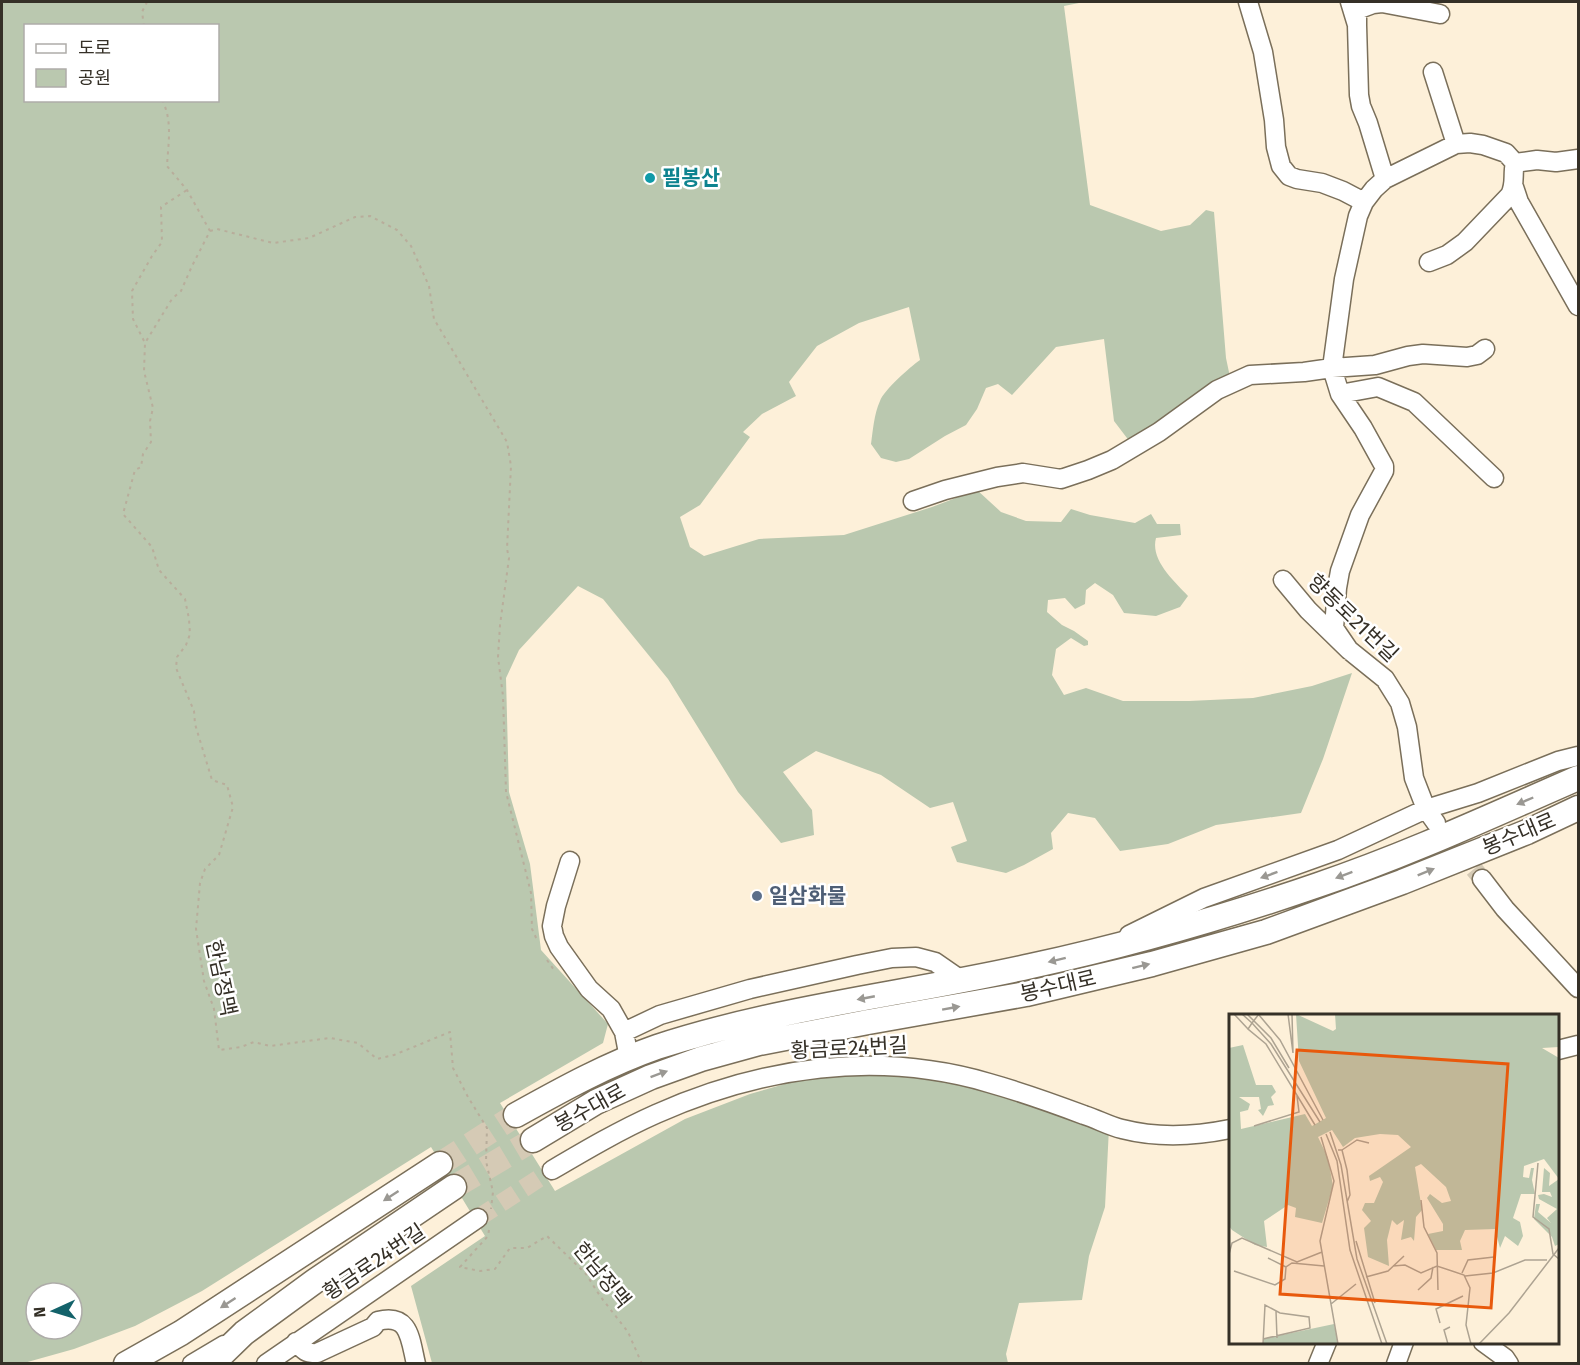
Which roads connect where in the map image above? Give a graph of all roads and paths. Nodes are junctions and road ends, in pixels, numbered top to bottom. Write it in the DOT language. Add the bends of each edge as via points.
graph roads {
  1 [pos="147,2"];
  2 [pos="1248,2"];
  3 [pos="1350,2"];
  4 [pos="1440,14"];
  5 [pos="144,24"];
  6 [pos="1357,25"];
  7 [pos="1433,72"];
  8 [pos="163,102"];
  9 [pos="1456,144"];
  10 [pos="1578,159"];
  11 [pos="1515,163"];
  12 [pos="1385,179"];
  13 [pos="1514,187"];
  14 [pos="187,190"];
  15 [pos="1364,202"];
  16 [pos="210,231"];
  17 [pos="1429,262"];
  18 [pos="1578,306"];
  19 [pos="145,343"];
  20 [pos="1485,349"];
  21 [pos="1332,368"];
  22 [pos="1340,394"];
  23 [pos="1494,478"];
  24 [pos="913,501"];
  25 [pos="1283,580"];
  26 [pos="1349,650"];
  27 [pos="1578,756"];
  28 [pos="1578,778"];
  29 [pos="1578,808"];
  30 [pos="1431,816"];
  31 [pos="570,861"];
  32 [pos="1482,879"];
  33 [pos="540,946"];
  34 [pos="1098,950"];
  35 [pos="544,955"];
  36 [pos="556,972"];
  37 [pos="961,980"];
  38 [pos="1578,988"];
  39 [pos="624,1032"];
  40 [pos="1578,1045"];
  41 [pos="1559,1050"];
  42 [pos="629,1058"];
  43 [pos="516,1116"];
  44 [pos="1229,1129"];
  45 [pos="533,1140"];
  46 [pos="440,1164"];
  47 [pos="552,1170"];
  48 [pos="453,1187"];
  49 [pos="486,1219"];
  50 [pos="181,1333"];
  51 [pos="244,1333"];
  52 [pos="296,1342"];
  53 [pos="1326,1344"];
  54 [pos="1403,1344"];
  55 [pos="1486,1344"];
  56 [pos="126,1364"];
  57 [pos="139,1364"];
  58 [pos="192,1364"];
  59 [pos="212,1364"];
  60 [pos="266,1364"];
  61 [pos="416,1364"];
  62 [pos="642,1364"];
  63 [pos="1318,1364"];
  64 [pos="1396,1364"];
  65 [pos="1509,1364"];
  1 -- 5 [label="path" via="142,12"];
  2 -- 15 [label="street" via="1263,52 1281,166 1289,176 1322,183"];
  3 -- 6 [label="street"];
  4 -- 6 [label="street" via="1373,4 1357,10"];
  6 -- 12 [label="street" via="1361,106"];
  7 -- 9 [label="street"];
  8 -- 14 [label="path" via="169,122 167,166"];
  9 -- 11 [label="street" via="1483,145 1506,153"];
  9 -- 12 [label="street"];
  10 -- 11 [label="street"];
  11 -- 13 [label="street"];
  12 -- 15 [label="street"];
  13 -- 17 [label="street" via="1466,242"];
  13 -- 18 [label="street"];
  14 -- 16 [label="path"];
  14 -- 19 [label="path" via="161,207 162,242 132,291 133,319"];
  15 -- 21 [label="street" via="1349,257"];
  16 -- 19 [label="path" via="181,291"];
  16 -- 33 [label="path" via="216,229 273,243 309,238 355,217 370,216 398,230 411,246 429,286 434,319 507,442 511,466 509,558 498,657 506,792 531,893 532,929"];
  19 -- 49 [label="path, 한남정맥" via="144,371 153,408 151,442 141,467 135,470 123,514 152,547 159,570 185,599 190,634 177,657 176,668 194,711 212,780 227,785 232,807 219,855 205,869 200,883 196,929 219,1050 254,1042 270,1046 330,1038 358,1043 377,1059 450,1032 453,1068 487,1128 486,1161 493,1192"];
  20 -- 21 [label="street" via="1467,357 1423,354 1376,365"];
  21 -- 22 [label="street"];
  21 -- 24 [label="street" via="1250,375 1217,390 1112,460 1070,476 1023,473 997,477"];
  22 -- 23 [label="street" via="1378,387 1414,402"];
  22 -- 26 [label="street" via="1384,466 1360,515 1340,571 1334,628"];
  25 -- 26 [label="street, 향동로21번길"];
  26 -- 30 [label="street, 향동로21번길" via="1385,679 1400,703 1414,778"];
  27 -- 30 [label="street" via="1478,793"];
  28 -- 34 [label="main road, 봉수대로, one-way" via="1441,838 1320,884 1218,918"];
  45 -- 29 [label="main road, 봉수대로, one-way" via="596,1102 701,1059 759,1043 1026,994 1255,935 1402,882"];
  30 -- 34 [label="street, one-way" via="1204,898"];
  31 -- 39 [label="street, 봉수대로" via="556,906 554,936 589,989 611,1009"];
  32 -- 38 [label="street"];
  34 -- 37 [label="main road, 봉수대로, one-way"];
  35 -- 36 [label="path"];
  37 -- 39 [label="street" via="935,962 915,957 892,958 750,989 660,1016"];
  37 -- 42 [label="main road, 봉수대로, one-way" via="763,1018"];
  39 -- 42 [label="street, 봉수대로"];
  40 -- 41 [label="street"];
  42 -- 43 [label="main road, 봉수대로"];
  44 -- 47 [label="street, 황금로24번길" via="1170,1135 1135,1132 939,1070 878,1065 830,1067 744,1082 695,1098 629,1127"];
  46 -- 50 [label="main road, one-way"];
  48 -- 51 [label="main road"];
  49 -- 52 [label="street, 황금로24번길"];
  49 -- 62 [label="path, 한남정맥" via="488,1236 460,1267 495,1269 510,1248 527,1248 547,1236 586,1274 628,1332"];
  50 -- 56 [label="main road"];
  50 -- 57 [label="street"];
  51 -- 58 [label="street"];
  51 -- 59 [label="main road"];
  52 -- 60 [label="street, 황금로24번길"];
  52 -- 61 [label="street" via="304,1351 317,1353 374,1327 378,1321 396,1319 407,1331"];
  53 -- 63 [label="street"];
  54 -- 64 [label="street"];
  55 -- 65 [label="street"];
}
